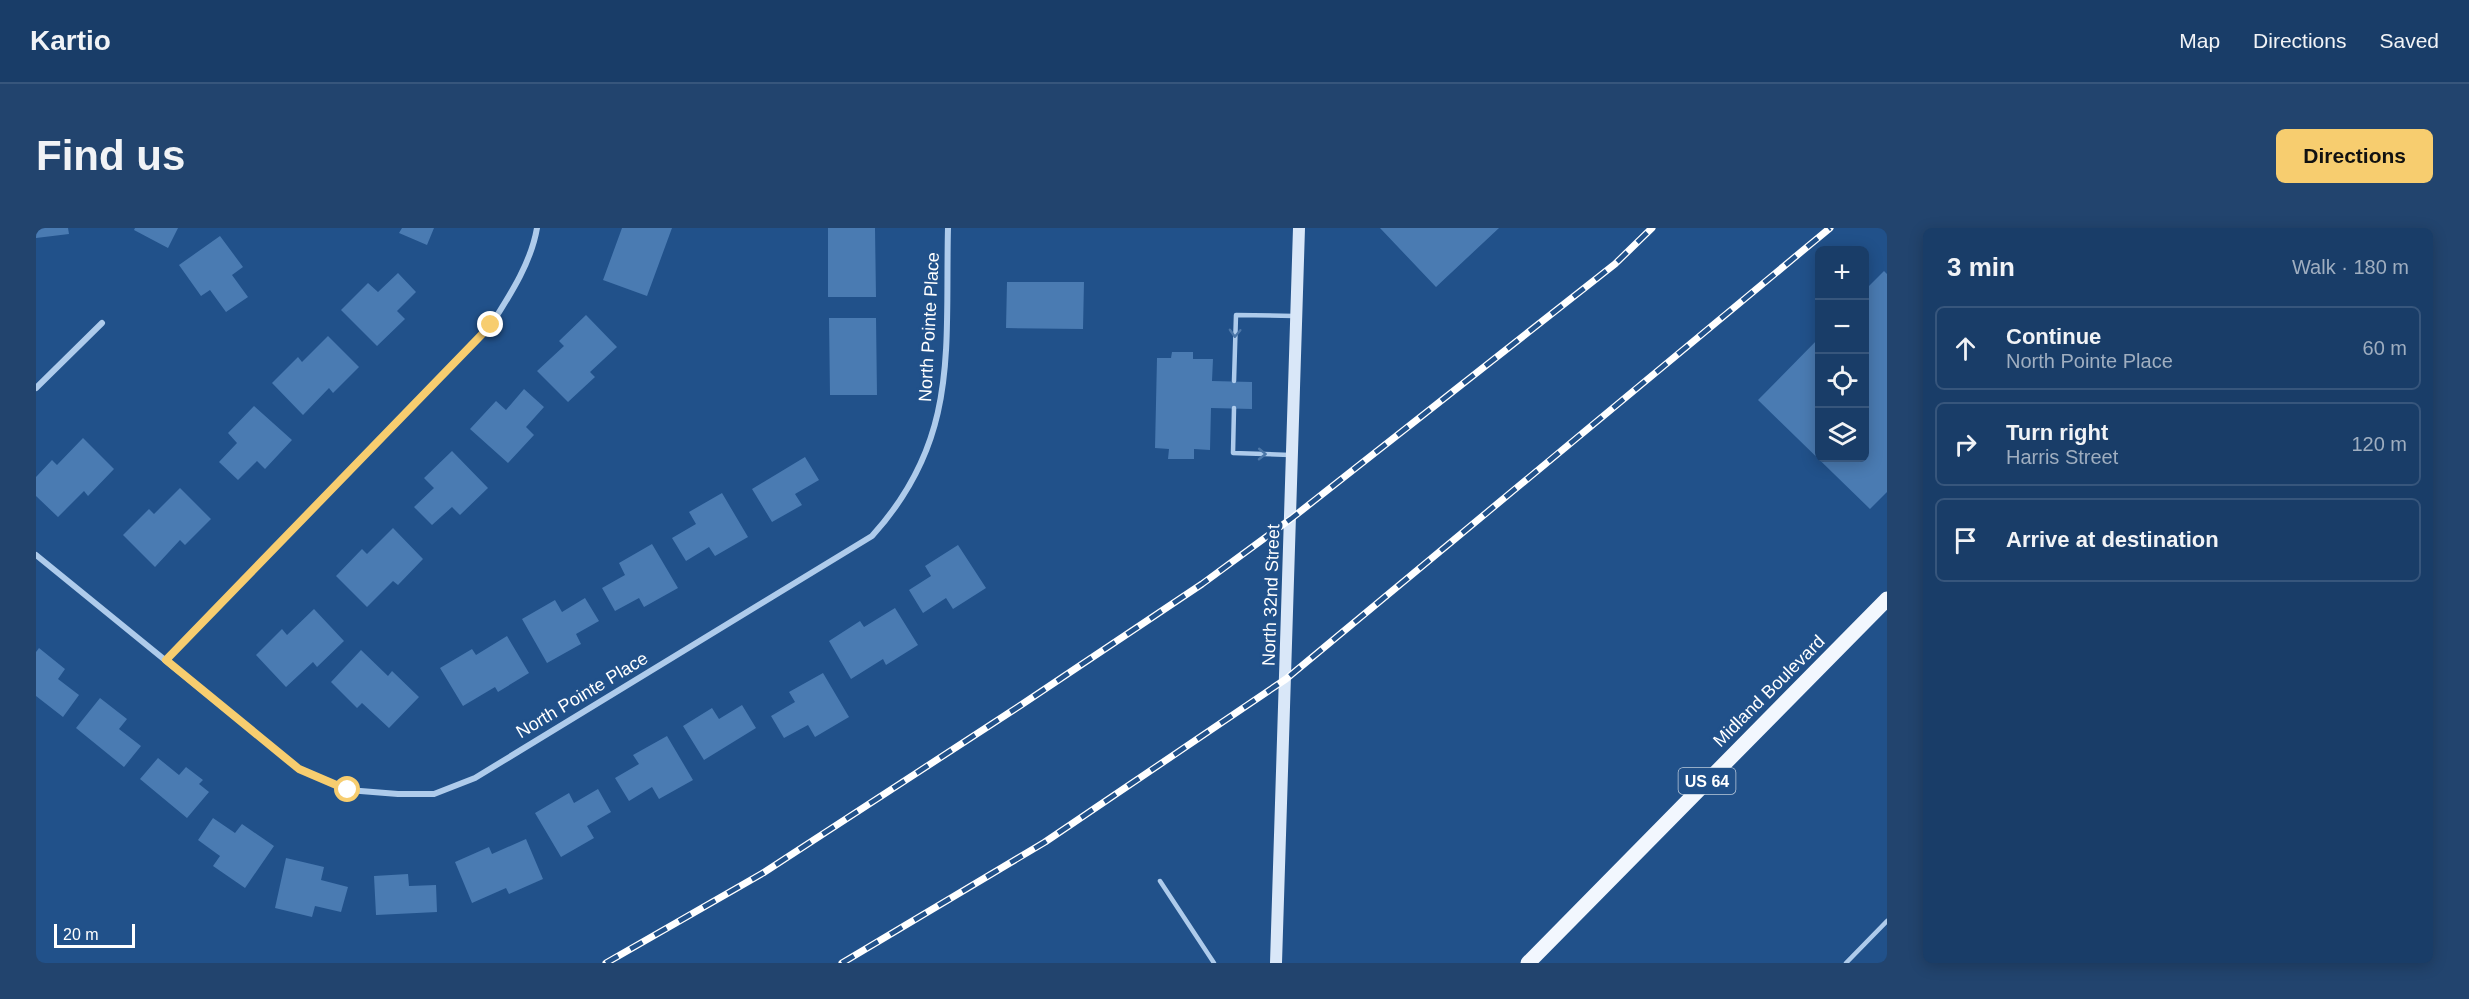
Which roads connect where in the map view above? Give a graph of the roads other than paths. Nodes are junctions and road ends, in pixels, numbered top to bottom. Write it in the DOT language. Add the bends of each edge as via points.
graph roads {
  1 [pos="537,228"];
  2 [pos="948,228"];
  3 [pos="1299,228"];
  4 [pos="1297,316"];
  5 [pos="102,323"];
  6 [pos="1234,381"];
  7 [pos="36,388"];
  8 [pos="1234,408"];
  9 [pos="1294,455"];
  10 [pos="36,555"];
  11 [pos="1887,599"];
  12 [pos="166,660"];
  13 [pos="1160,881"];
  14 [pos="1887,921"];
  15 [pos="1214,963"];
  16 [pos="1276,963"];
  17 [pos="1528,963"];
  18 [pos="1846,963"];
  1 -- 12 [label="street" via="517,283 491,325"];
  2 -- 12 [label="street, North Pointe Place" via="945,384 937,425 923,463 895,510 872,536 476,778 434,794 348,790 299,769"];
  3 -- 4 [label="street, North 32nd Street"];
  4 -- 6 [label="lane, one-way" via="1236,315"];
  4 -- 9 [label="street, North 32nd Street"];
  5 -- 7 [label="street"];
  8 -- 9 [label="lane, one-way" via="1233,453"];
  9 -- 16 [label="street, North 32nd Street"];
  10 -- 12 [label="street, North Pointe Place"];
  11 -- 17 [label="main road, Midland Boulevard / US 64"];
  13 -- 15 [label="lane"];
  14 -- 18 [label="lane"];
}
